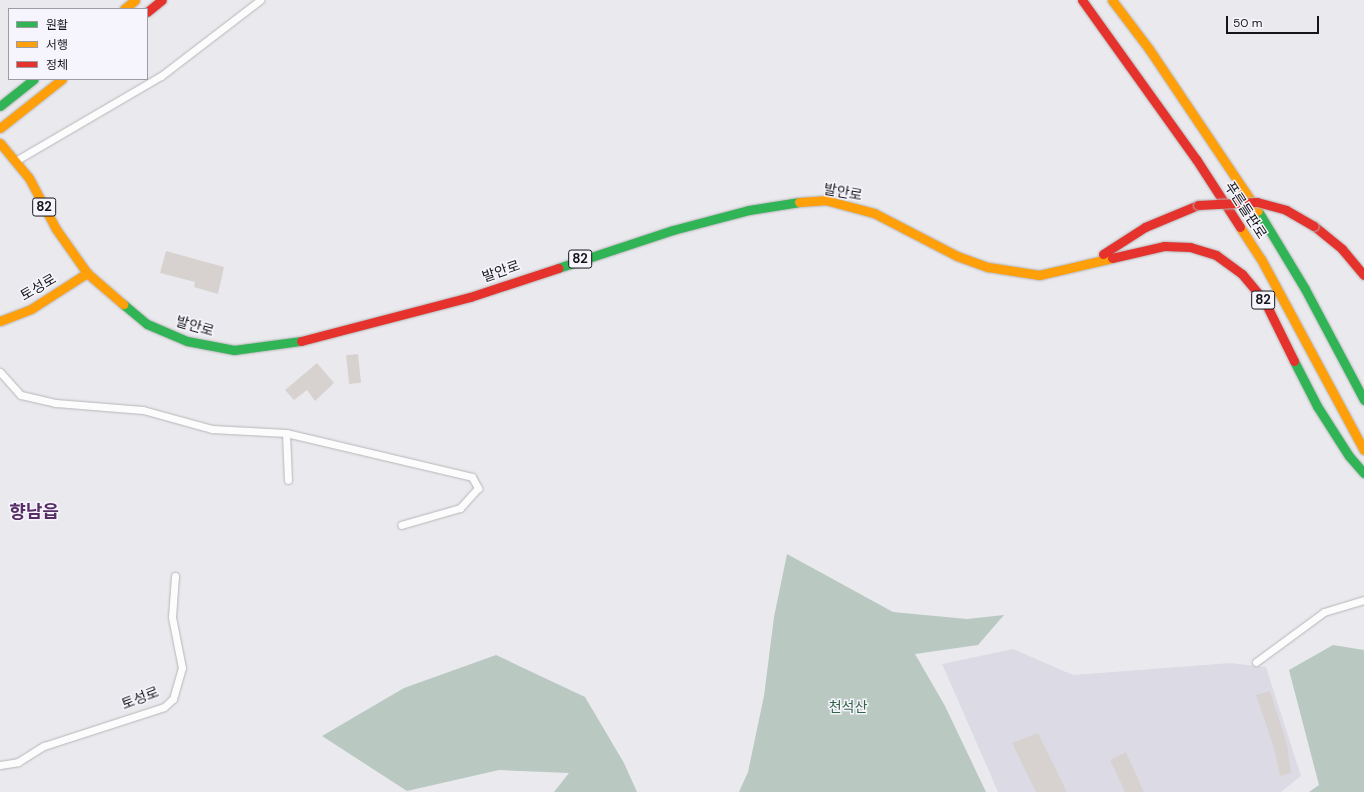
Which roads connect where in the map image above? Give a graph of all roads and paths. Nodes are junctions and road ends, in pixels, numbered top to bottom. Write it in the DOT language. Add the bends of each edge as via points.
graph roads {
  1 [pos="135,0"];
  2 [pos="162,0"];
  3 [pos="260,0"];
  4 [pos="1082,0"];
  5 [pos="1112,0"];
  6 [pos="125,8"];
  7 [pos="148,11"];
  8 [pos="33,80"];
  9 [pos="61,80"];
  10 [pos="0,106"];
  11 [pos="0,128"];
  12 [pos="0,143"];
  13 [pos="15,161"];
  14 [pos="1084,265"];
  15 [pos="87,273"];
  16 [pos="1364,275"];
  17 [pos="0,321"];
  18 [pos="0,372"];
  19 [pos="1364,400"];
  20 [pos="286,433"];
  21 [pos="1364,450"];
  22 [pos="1364,473"];
  23 [pos="288,480"];
  24 [pos="401,525"];
  25 [pos="175,576"];
  26 [pos="1364,600"];
  27 [pos="1256,662"];
  28 [pos="0,765"];
  1 -- 6 [label="main road"];
  2 -- 7 [label="main road"];
  3 -- 13 [label="lane" via="161,76"];
  4 -- 21 [label="main road, 푸른들판로" via="1196,159 1262,259"];
  5 -- 19 [label="main road, 푸른들판로" via="1150,49 1238,178 1305,290"];
  8 -- 10 [label="main road"];
  9 -- 11 [label="main road"];
  12 -- 13 [label="main road, 발안로 / 82"];
  13 -- 15 [label="main road, 발안로 / 82"];
  14 -- 15 [label="main road, 발안로 / 82" via="1040,275 1001,269 957,256 874,213 850,205 825,200 787,203 673,230 470,297 296,342 234,350 187,341 147,324"];
  14 -- 16 [label="main road, 82, bridge" via="1145,227 1198,205 1257,202 1286,210 1314,226 1342,249"];
  14 -- 22 [label="main road, 82" via="1164,246 1190,247 1216,255 1242,274 1264,300 1317,406 1349,456"];
  15 -- 17 [label="main road, 토성로" via="31,309"];
  18 -- 20 [label="lane" via="21,395 56,403 143,410 212,429"];
  20 -- 23 [label="lane"];
  20 -- 24 [label="lane" via="472,477 478,488 460,508"];
  25 -- 28 [label="lane, 토성로" via="172,617 182,668 173,699 164,707 44,746 18,762"];
  26 -- 27 [label="lane" via="1324,612"];
}
